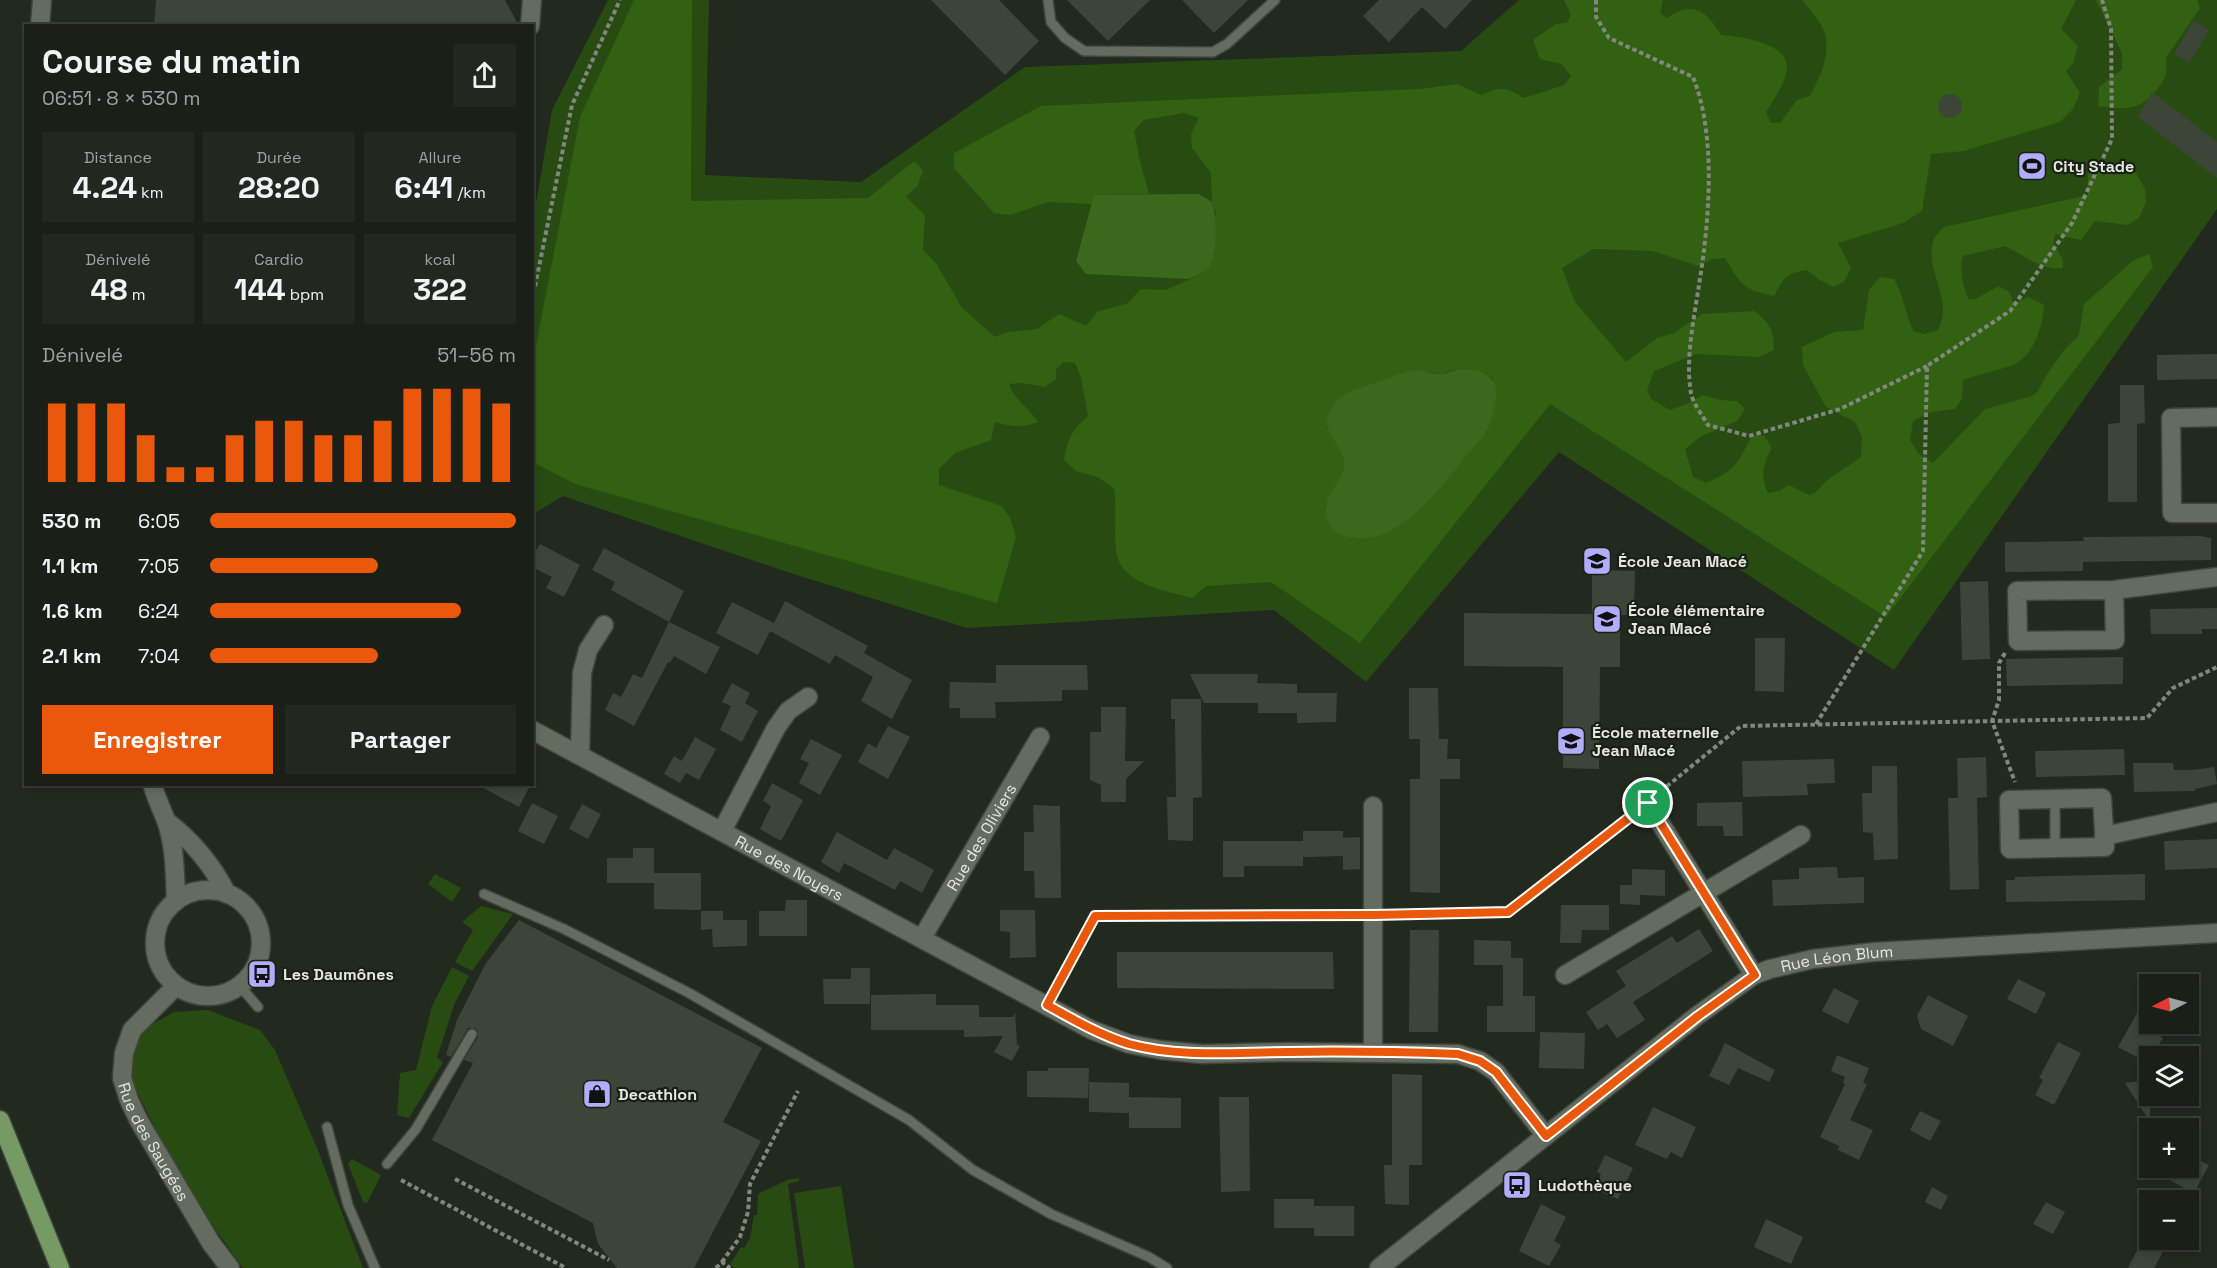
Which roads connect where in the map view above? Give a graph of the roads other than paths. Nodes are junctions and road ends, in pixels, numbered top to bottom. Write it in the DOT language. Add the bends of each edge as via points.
graph roads {
  1 [pos="42,0"];
  2 [pos="532,0"];
  3 [pos="1048,0"];
  4 [pos="1275,0"];
  5 [pos="40,24"];
  6 [pos="530,24"];
  7 [pos="2217,417"];
  8 [pos="2217,513"];
  9 [pos="2217,577"];
  10 [pos="2114,590"];
  11 [pos="604,625"];
  12 [pos="808,697"];
  13 [pos="534,731"];
  14 [pos="1040,737"];
  15 [pos="580,754"];
  16 [pos="153,786"];
  17 [pos="2055,799"];
  18 [pos="1648,803"];
  19 [pos="1373,806"];
  20 [pos="2217,812"];
  21 [pos="166,821"];
  22 [pos="722,831"];
  23 [pos="1801,835"];
  24 [pos="2104,836"];
  25 [pos="2055,848"];
  26 [pos="1704,892"];
  27 [pos="227,894"];
  28 [pos="483,894"];
  29 [pos="176,901"];
  30 [pos="2217,933"];
  31 [pos="922,938"];
  32 [pos="1565,975"];
  33 [pos="1755,975"];
  34 [pos="176,986"];
  35 [pos="240,986"];
  36 [pos="258,1006"];
  37 [pos="472,1034"];
  38 [pos="1373,1052"];
  39 [pos="0,1120"];
  40 [pos="327,1127"];
  41 [pos="1546,1136"];
  42 [pos="387,1164"];
  43 [pos="60,1268"];
  44 [pos="230,1268"];
  45 [pos="375,1268"];
  46 [pos="1167,1268"];
  47 [pos="1379,1268"];
  1 -- 5 [label="street"];
  2 -- 6 [label="street"];
  3 -- 4 [label="lane" via="1051,22 1084,51 1213,52"];
  7 -- 8 [label="street" via="2170,418 2172,513"];
  9 -- 10 [label="street"];
  10 -- 10 [label="street" via="2017,591 2018,641 2115,640"];
  11 -- 15 [label="street" via="588,650 582,673"];
  12 -- 22 [label="street" via="788,711 776,728"];
  13 -- 15 [label="street, Rue des Noyers"];
  14 -- 31 [label="street, Rue des Oliviers"];
  15 -- 22 [label="street, Rue des Noyers"];
  16 -- 21 [label="street"];
  17 -- 24 [label="street" via="2102,798"];
  17 -- 25 [label="lane"];
  17 -- 25 [label="street" via="2008,800 2010,849"];
  18 -- 26 [label="street"];
  19 -- 38 [label="street"];
  20 -- 24 [label="street"];
  21 -- 27 [label="street" via="216,871"];
  21 -- 29 [label="street" via="175,864"];
  22 -- 31 [label="street, Rue des Noyers"];
  23 -- 26 [label="street"];
  24 -- 25 [label="street" via="2105,847"];
  26 -- 32 [label="street"];
  26 -- 33 [label="street"];
  27 -- 29 [label="street" via="209,890 190,893"];
  27 -- 35 [label="street" via="244,904 255,919 261,938 260,957"];
  28 -- 46 [label="lane" via="564,929 689,993 909,1120 973,1170 1051,1214"];
  29 -- 34 [label="street" via="157,927 155,945 162,969"];
  30 -- 33 [label="street, Rue Léon Blum" via="1874,952 1813,959"];
  31 -- 38 [label="street, Rue des Noyers" via="1092,1030 1129,1044 1202,1054"];
  33 -- 41 [label="street, Rue Léon Blum"];
  34 -- 35 [label="street" via="198,996 216,996"];
  34 -- 44 [label="street, Rue des Saugées" via="132,1030 124,1053 122,1078 139,1121"];
  35 -- 36 [label="lane"];
  37 -- 42 [label="lane" via="416,1129"];
  38 -- 41 [label="street, Rue des Noyers" via="1458,1054 1480,1061 1496,1072"];
  39 -- 43 [label="highway"];
  40 -- 45 [label="lane" via="348,1205"];
  41 -- 47 [label="street, Rue Léon Blum"];
}
